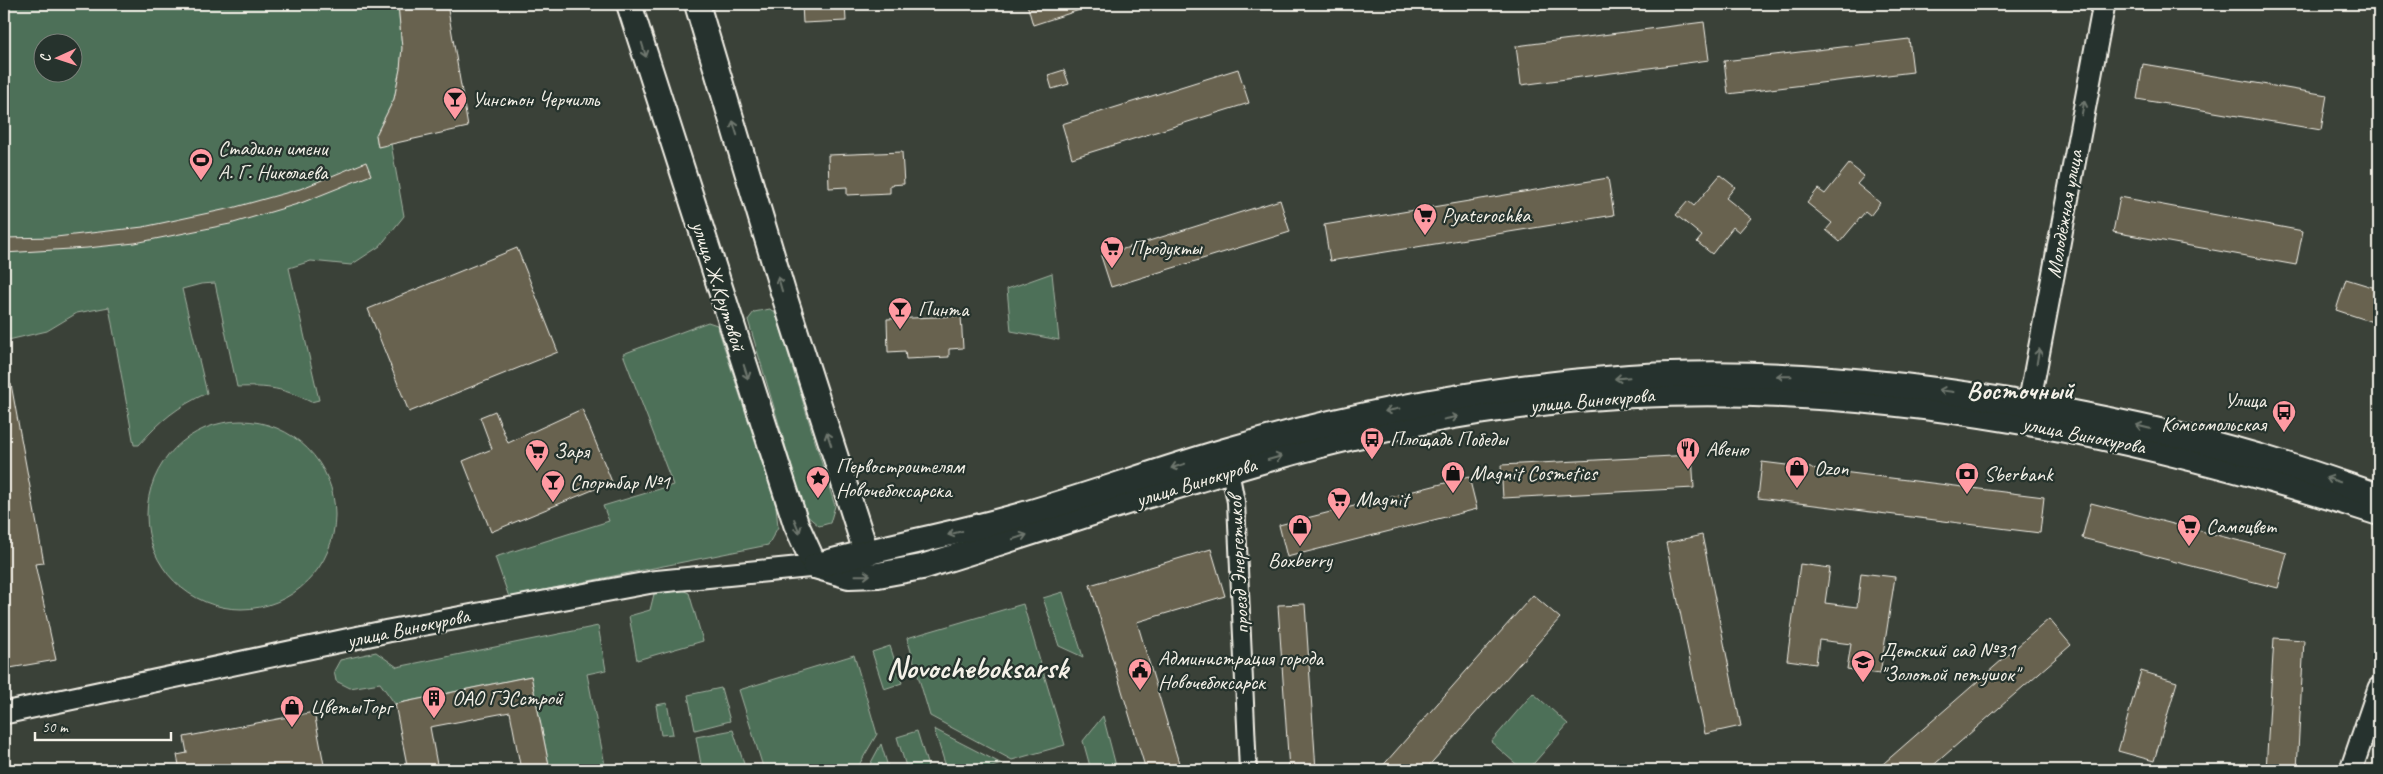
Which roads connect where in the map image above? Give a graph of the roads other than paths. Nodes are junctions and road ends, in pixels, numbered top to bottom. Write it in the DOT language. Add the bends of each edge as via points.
graph roads {
  1 [pos="629,4"];
  2 [pos="697,4"];
  3 [pos="2104,4"];
  4 [pos="2027,414"];
  5 [pos="1227,461"];
  6 [pos="2379,496"];
  7 [pos="2379,514"];
  8 [pos="866,552"];
  9 [pos="815,566"];
  10 [pos="2379,688"];
  11 [pos="4,713"];
  12 [pos="1248,770"];
  13 [pos="2351,770"];
  1 -- 9 [label="main road, улица Ж.Крутовой, one-way" via="796,524"];
  8 -- 2 [label="main road, one-way" via="782,292"];
  4 -- 3 [label="street, Молодёжная улица, one-way"];
  4 -- 5 [label="main road, улица Винокурова" via="1865,382 1802,377 1716,384 1631,377 1474,404 1363,416"];
  6 -- 4 [label="main road, улица Винокурова, one-way" via="2277,462 2129,424"];
  4 -- 7 [label="main road, улица Винокурова" via="2268,478"];
  5 -- 8 [label="main road, улица Винокурова, one-way" via="933,539"];
  9 -- 5 [label="main road, улица Винокурова, one-way" via="849,576 878,575 922,567"];
  5 -- 12 [label="street, проезд Энергетиков" via="1236,502"];
  8 -- 9 [label="main road, улица Винокурова"];
  9 -- 11 [label="street, улица Винокурова" via="632,586 388,631"];
  10 -- 13 [label="street"];
}
